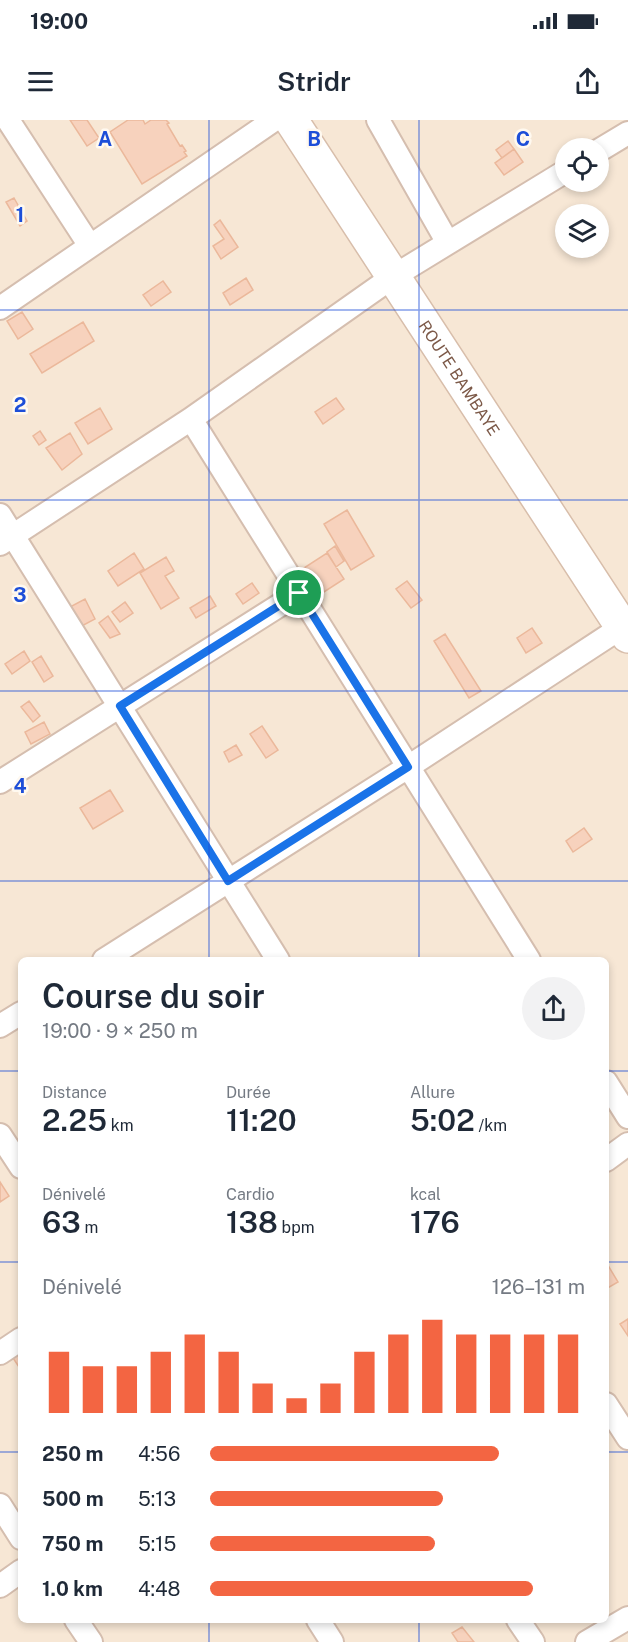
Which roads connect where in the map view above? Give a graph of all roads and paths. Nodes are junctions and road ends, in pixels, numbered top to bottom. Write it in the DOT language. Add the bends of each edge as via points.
graph roads {
  1 [pos="8,120"];
  2 [pos="274,120"];
  3 [pos="291,120"];
  4 [pos="378,120"];
  5 [pos="627,137"];
  6 [pos="609,146"];
  7 [pos="555,178"];
  8 [pos="448,243"];
  9 [pos="90,246"];
  10 [pos="394,276"];
  11 [pos="0,308"];
  12 [pos="191,419"];
  13 [pos="0,516"];
  14 [pos="6,540"];
  15 [pos="299,593"];
  16 [pos="626,628"];
  17 [pos="120,706"];
  18 [pos="408,767"];
  19 [pos="0,782"];
  20 [pos="228,881"];
  21 [pos="109,957"];
  22 [pos="276,957"];
  23 [pos="527,957"];
  24 [pos="18,1015"];
  25 [pos="0,1026"];
  26 [pos="609,1087"];
  27 [pos="628,1117"];
  28 [pos="0,1135"];
  29 [pos="628,1144"];
  30 [pos="609,1158"];
  31 [pos="18,1162"];
  32 [pos="18,1342"];
  33 [pos="0,1353"];
  34 [pos="609,1408"];
  35 [pos="628,1437"];
  36 [pos="0,1505"];
  37 [pos="18,1533"];
  38 [pos="18,1573"];
  39 [pos="0,1586"];
  40 [pos="628,1618"];
  41 [pos="78,1623"];
  42 [pos="320,1623"];
  43 [pos="520,1623"];
  44 [pos="91,1642"];
  45 [pos="332,1642"];
  46 [pos="533,1642"];
  47 [pos="587,1642"];
  1 -- 9 [label="street"];
  2 -- 9 [label="street"];
  3 -- 10 [label="street, ROUTE BAMBAYE"];
  4 -- 8 [label="street"];
  5 -- 6 [label="street"];
  7 -- 8 [label="street"];
  8 -- 10 [label="street"];
  9 -- 11 [label="street"];
  10 -- 12 [label="street"];
  10 -- 16 [label="street, ROUTE BAMBAYE"];
  12 -- 14 [label="street"];
  12 -- 15 [label="street"];
  13 -- 14 [label="street"];
  14 -- 17 [label="street"];
  15 -- 17 [label="street"];
  15 -- 18 [label="street"];
  16 -- 18 [label="street"];
  17 -- 19 [label="street"];
  17 -- 20 [label="street"];
  18 -- 20 [label="street"];
  18 -- 23 [label="street"];
  20 -- 21 [label="street"];
  20 -- 22 [label="street"];
  24 -- 25 [label="street"];
  26 -- 27 [label="street"];
  28 -- 31 [label="street"];
  29 -- 30 [label="street"];
  32 -- 33 [label="street"];
  34 -- 35 [label="street"];
  36 -- 37 [label="street"];
  38 -- 39 [label="street"];
  40 -- 47 [label="street"];
  41 -- 44 [label="street"];
  42 -- 45 [label="street"];
  43 -- 46 [label="street"];
}
